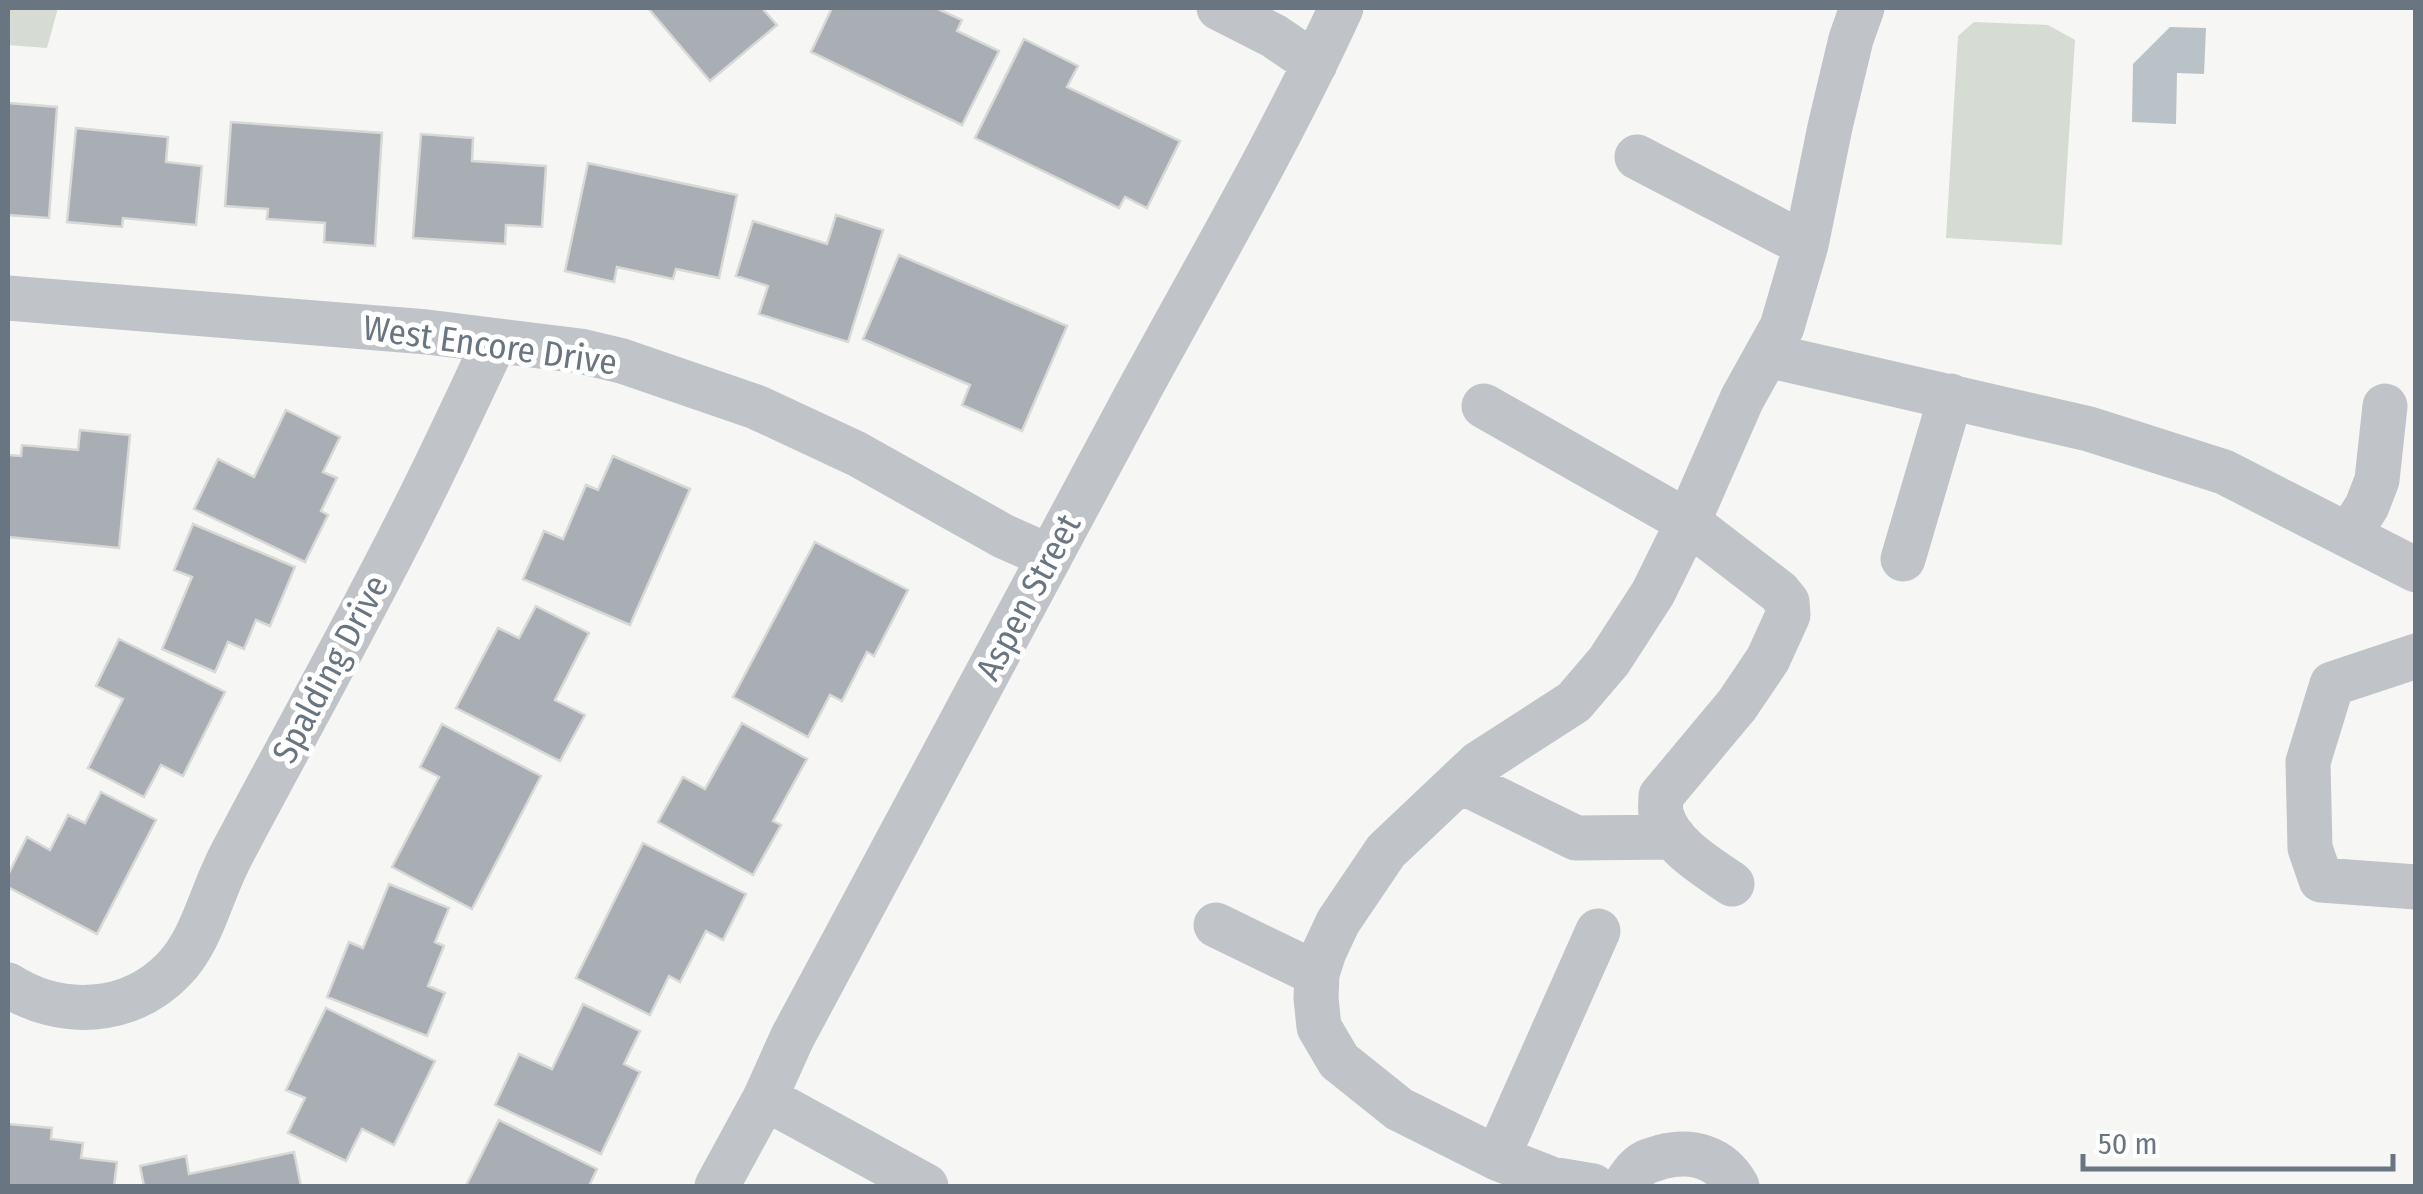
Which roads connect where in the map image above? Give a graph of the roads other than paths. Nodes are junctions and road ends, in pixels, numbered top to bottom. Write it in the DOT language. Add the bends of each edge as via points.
graph roads {
  1 [pos="1219,8"];
  2 [pos="1341,8"];
  3 [pos="1862,8"];
  4 [pos="1315,64"];
  5 [pos="1637,157"];
  6 [pos="1806,245"];
  7 [pos="8,298"];
  8 [pos="495,340"];
  9 [pos="1767,354"];
  10 [pos="1952,396"];
  11 [pos="1484,406"];
  12 [pos="2385,406"];
  13 [pos="1688,522"];
  14 [pos="2349,535"];
  15 [pos="1050,556"];
  16 [pos="1903,559"];
  17 [pos="2416,570"];
  18 [pos="2416,656"];
  19 [pos="1460,781"];
  20 [pos="1674,837"];
  21 [pos="1732,884"];
  22 [pos="2416,887"];
  23 [pos="1216,925"];
  24 [pos="1598,931"];
  25 [pos="1317,974"];
  26 [pos="8,984"];
  27 [pos="765,1098"];
  28 [pos="1497,1158"];
  29 [pos="717,1186"];
  30 [pos="926,1186"];
  31 [pos="1593,1186"];
  32 [pos="1624,1186"];
  33 [pos="1737,1186"];
  1 -- 4 [label="street"];
  2 -- 4 [label="street, Aspen Street"];
  3 -- 6 [label="street"];
  4 -- 15 [label="street, Aspen Street"];
  5 -- 6 [label="street"];
  6 -- 9 [label="street" via="1782,327"];
  7 -- 8 [label="street, West Encore Drive"];
  8 -- 15 [label="street, West Encore Drive" via="622,360 756,408"];
  8 -- 26 [label="street, Spalding Drive" via="413,512 174,969 130,1000 88,1009 53,1006"];
  9 -- 10 [label="street"];
  9 -- 13 [label="street"];
  10 -- 14 [label="street" via="2224,472"];
  10 -- 16 [label="street"];
  11 -- 13 [label="street"];
  12 -- 14 [label="street" via="2377,480"];
  13 -- 19 [label="street" via="1653,593 1574,702"];
  13 -- 20 [label="street" via="1779,592 1788,615 1736,705 1661,796 1661,813"];
  14 -- 17 [label="street"];
  15 -- 27 [label="street, Aspen Street"];
  18 -- 22 [label="street" via="2332,684 2308,762 2310,848 2321,880"];
  19 -- 20 [label="street" via="1576,838"];
  19 -- 25 [label="street" via="1386,852 1338,922"];
  20 -- 21 [label="street"];
  23 -- 25 [label="street"];
  24 -- 28 [label="street"];
  25 -- 28 [label="street" via="1319,1027 1339,1061 1399,1109"];
  27 -- 29 [label="street, Aspen Street"];
  27 -- 30 [label="street"];
  28 -- 31 [label="street" via="1551,1179"];
  32 -- 33 [label="street" via="1646,1161 1678,1153 1708,1157"];
}
